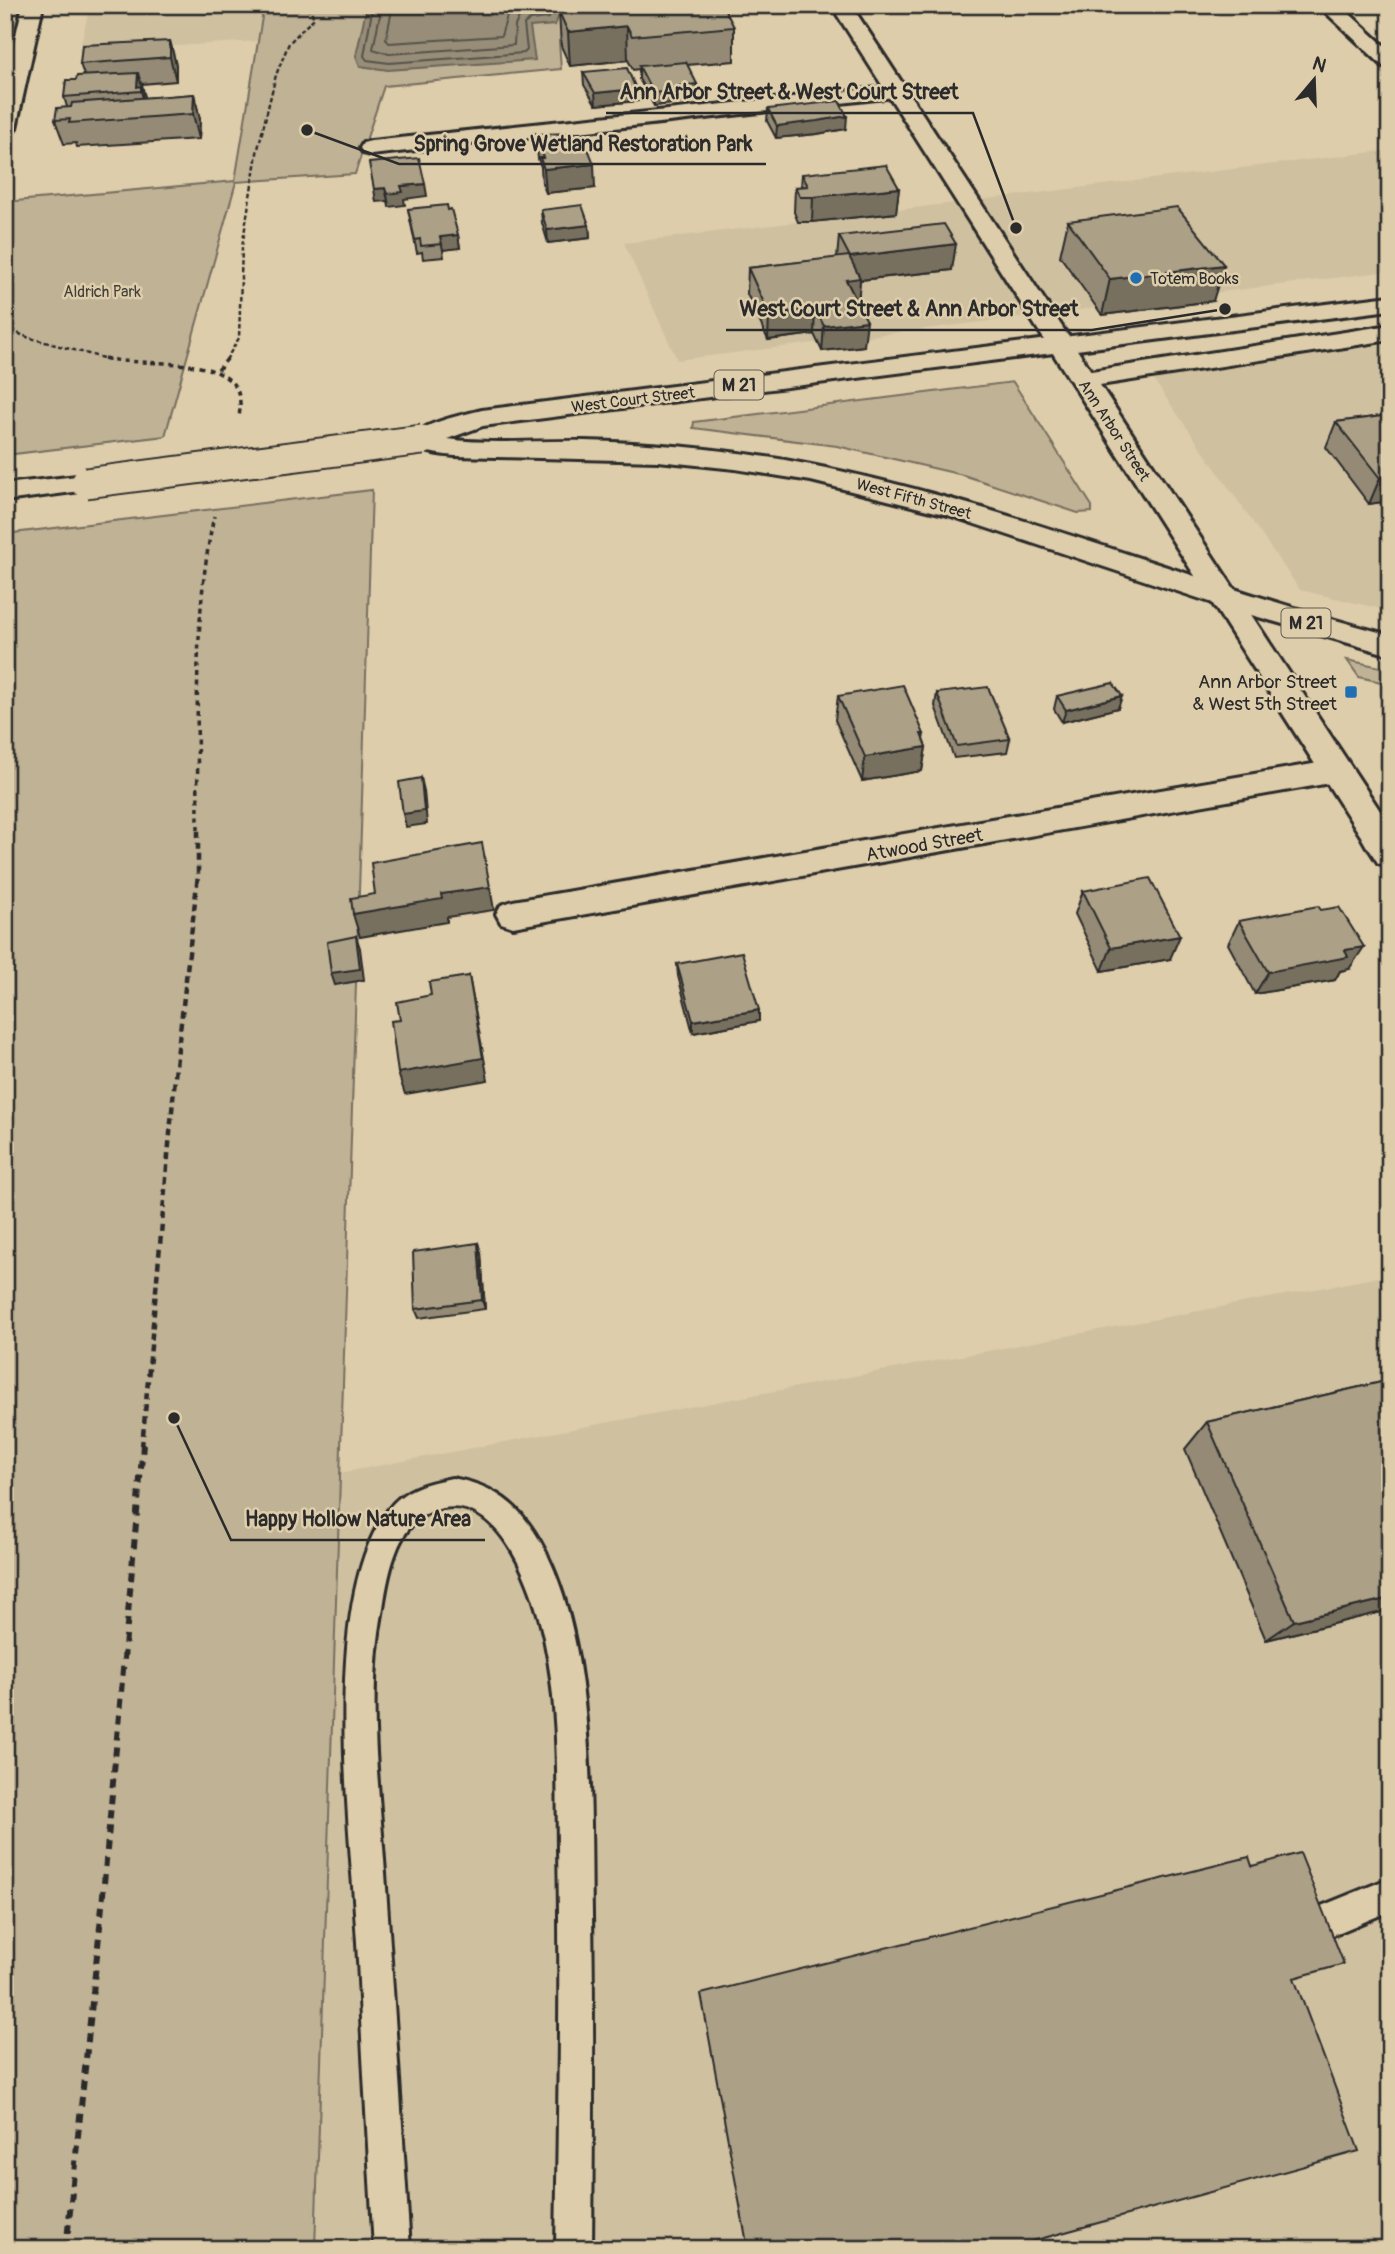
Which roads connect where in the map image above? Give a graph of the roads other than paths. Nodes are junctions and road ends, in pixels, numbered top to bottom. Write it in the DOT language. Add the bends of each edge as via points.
graph roads {
  1 [pos="33,5"];
  2 [pos="841,5"];
  3 [pos="1328,5"];
  4 [pos="1390,62"];
  5 [pos="897,92"];
  6 [pos="5,128"];
  7 [pos="370,148"];
  8 [pos="1390,303"];
  9 [pos="1390,332"];
  10 [pos="1060,345"];
  11 [pos="1083,380"];
  12 [pos="422,440"];
  13 [pos="5,493"];
  14 [pos="1222,597"];
  15 [pos="1390,645"];
  16 [pos="1336,772"];
  17 [pos="1386,839"];
  18 [pos="513,914"];
  19 [pos="1390,1894"];
  20 [pos="1321,1923"];
  21 [pos="392,2249"];
  22 [pos="574,2249"];
  1 -- 6 [label="street"];
  2 -- 5 [label="street, Ann Arbor Street"];
  3 -- 4 [label="street"];
  5 -- 7 [label="street"];
  5 -- 10 [label="street, Ann Arbor Street"];
  8 -- 10 [label="street, West Court Street / M 21"];
  9 -- 11 [label="street"];
  10 -- 11 [label="street, Ann Arbor Street"];
  10 -- 12 [label="street, West Court Street / M 21" via="482,418"];
  11 -- 14 [label="street, Ann Arbor Street"];
  12 -- 13 [label="street, West Court Street / M 21, bridge"];
  12 -- 14 [label="street, West Fifth Street / M 21" via="459,449 682,455 808,472 931,500"];
  14 -- 15 [label="street, West Fifth Street / M 21"];
  14 -- 16 [label="street, Ann Arbor Street"];
  16 -- 17 [label="street, Ann Arbor Street"];
  16 -- 18 [label="street, Atwood Street"];
  19 -- 20 [label="lane"];
  21 -- 22 [label="lane" via="361,1738 362,1647 376,1568 398,1518 415,1502 453,1494 472,1495 490,1503 524,1544 553,1612 564,1664 576,1895"];
}
